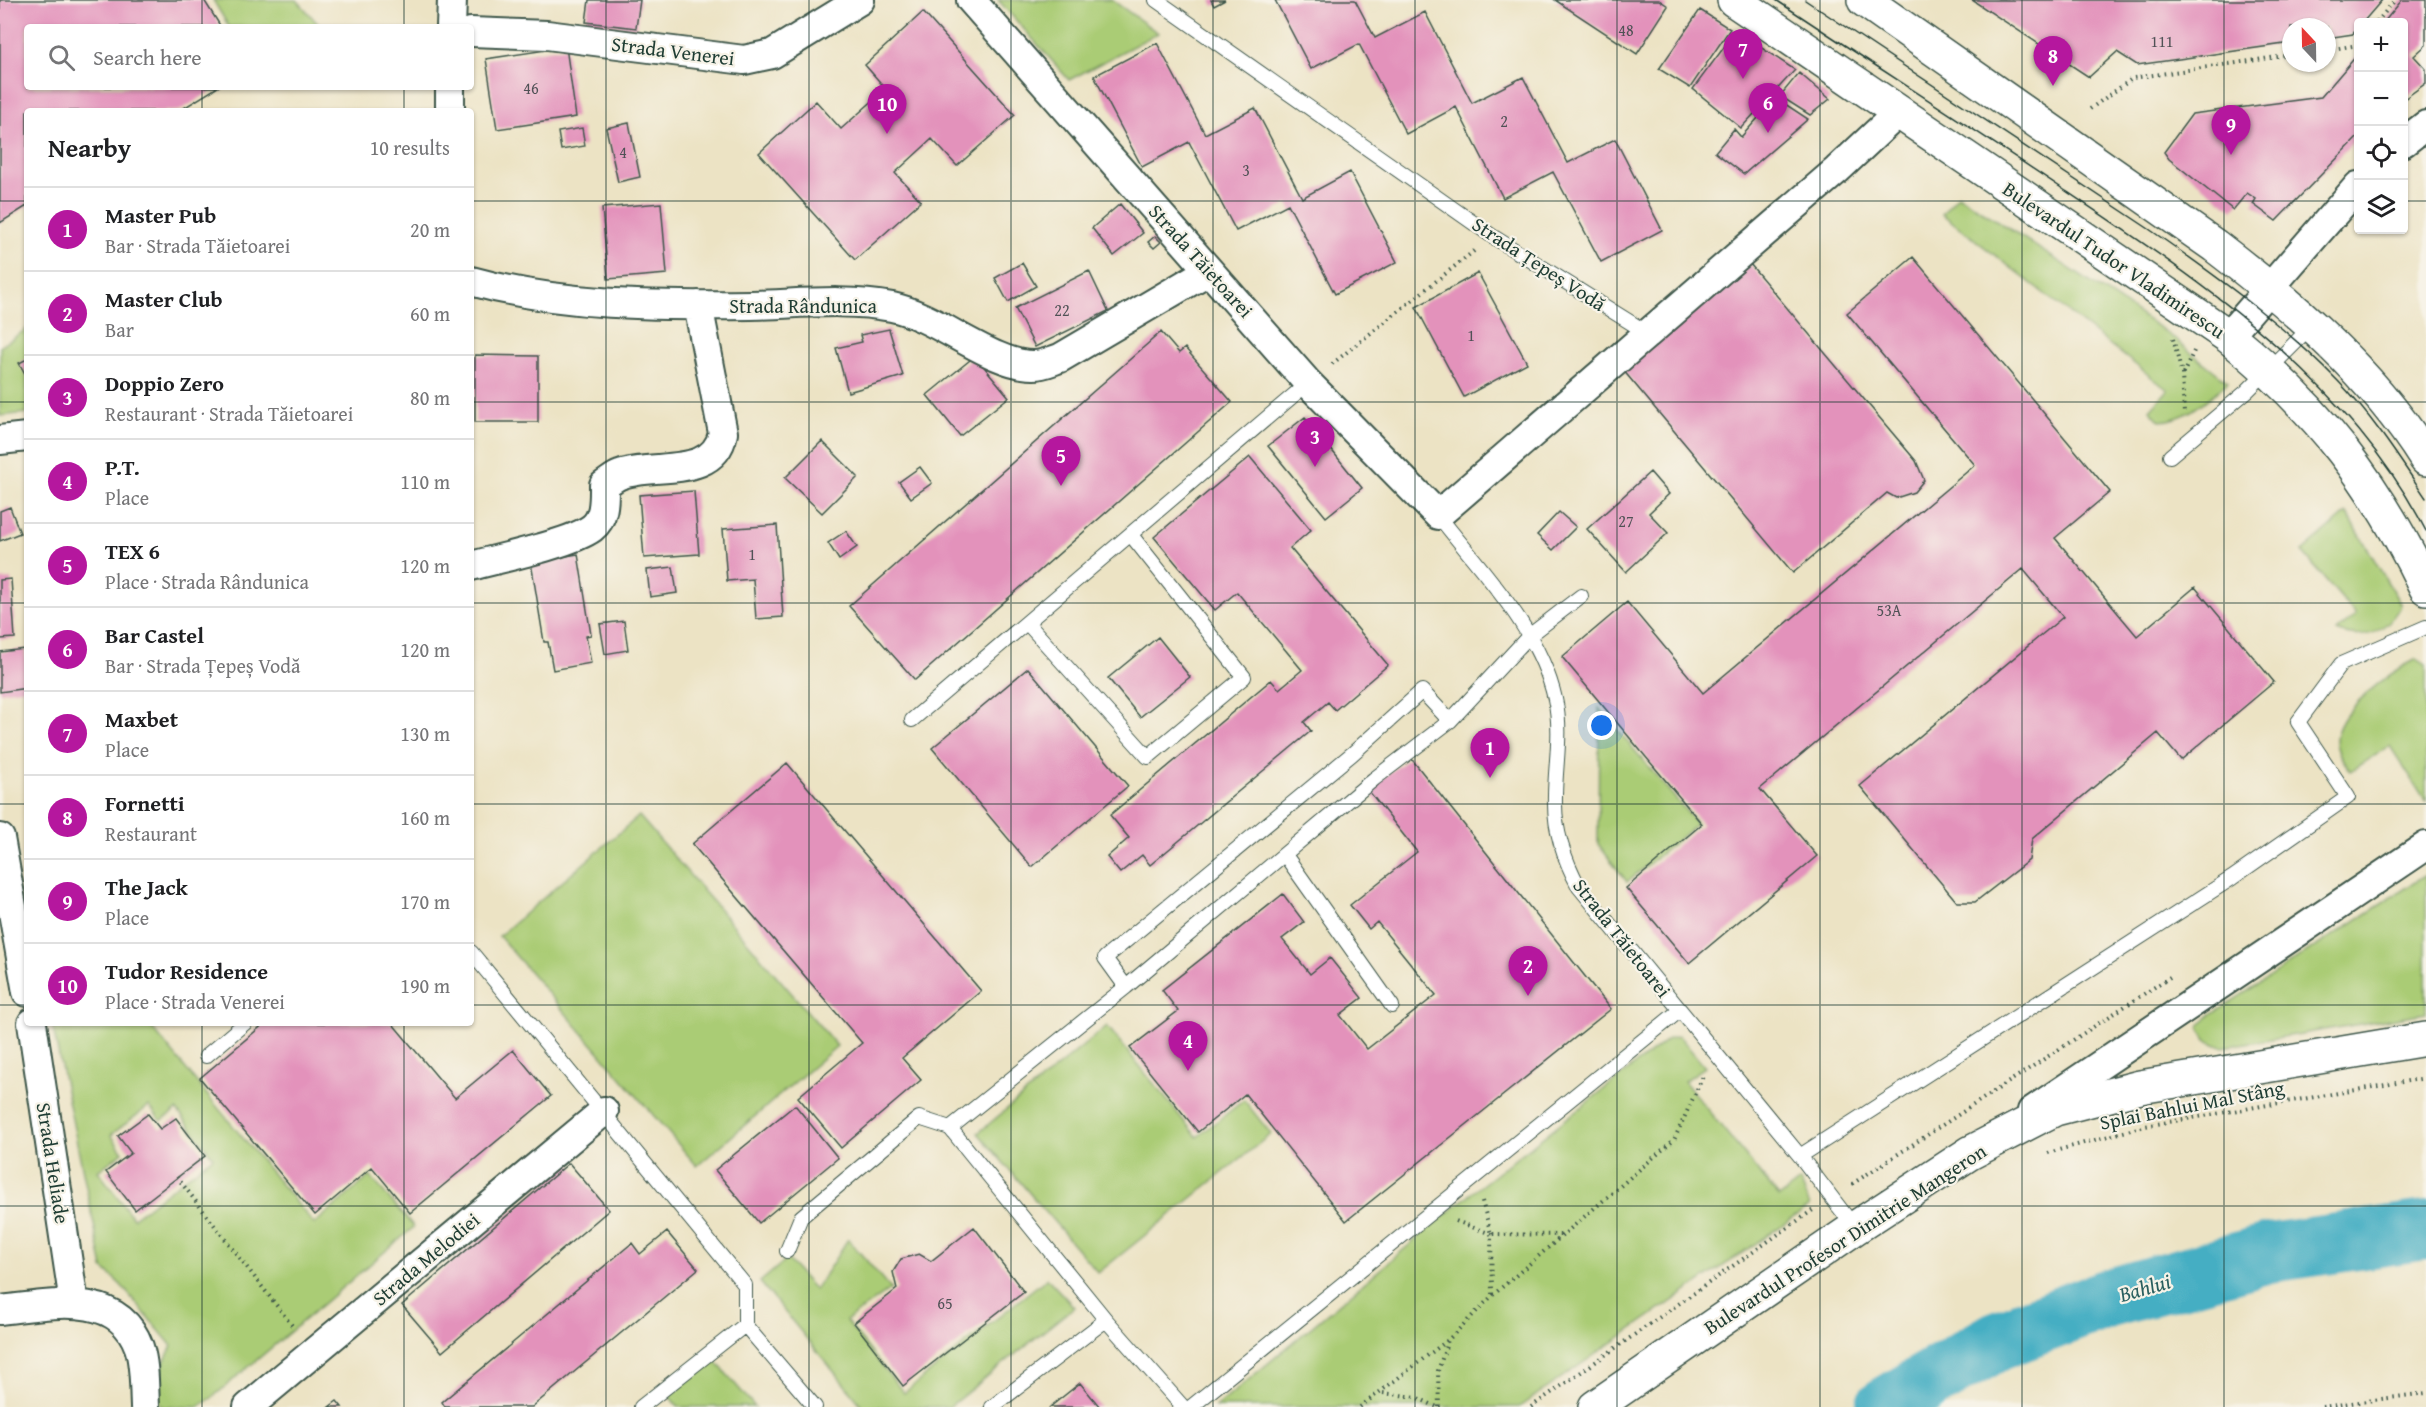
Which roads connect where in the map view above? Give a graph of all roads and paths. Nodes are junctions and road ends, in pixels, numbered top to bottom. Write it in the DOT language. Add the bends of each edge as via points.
graph roads {
  1 [pos="452,0"];
  2 [pos="860,0"];
  3 [pos="972,0"];
  4 [pos="1156,0"];
  5 [pos="1734,0"];
  6 [pos="1864,0"];
  7 [pos="2395,0"];
  8 [pos="2380,18"];
  9 [pos="451,24"];
  10 [pos="474,32"];
  11 [pos="2354,46"];
  12 [pos="2336,49"];
  13 [pos="2282,56"];
  14 [pos="450,90"];
  15 [pos="450,108"];
  16 [pos="2090,109"];
  17 [pos="1899,112"];
  18 [pos="2426,125"];
  19 [pos="2408,138"];
  20 [pos="2426,146"];
  21 [pos="2408,151"];
  22 [pos="2354,191"];
  23 [pos="1492,236"];
  24 [pos="1208,271"];
  25 [pos="474,282"];
  26 [pos="2270,287"];
  27 [pos="698,306"];
  28 [pos="2312,326"];
  29 [pos="1648,334"];
  30 [pos="2171,334"];
  31 [pos="2228,336"];
  32 [pos="2196,346"];
  33 [pos="2270,369"];
  34 [pos="2182,374"];
  35 [pos="1308,383"];
  36 [pos="24,437"];
  37 [pos="0,441"];
  38 [pos="2186,442"];
  39 [pos="2170,456"];
  40 [pos="2426,459"];
  41 [pos="1438,515"];
  42 [pos="1131,534"];
  43 [pos="474,566"];
  44 [pos="2426,588"];
  45 [pos="1581,596"];
  46 [pos="1028,624"];
  47 [pos="2426,627"];
  48 [pos="1529,636"];
  49 [pos="912,720"];
  50 [pos="1450,721"];
  51 [pos="0,838"];
  52 [pos="2426,846"];
  53 [pos="1285,855"];
  54 [pos="10,943"];
  55 [pos="474,956"];
  56 [pos="24,983"];
  57 [pos="1126,987"];
  58 [pos="1392,1006"];
  59 [pos="1679,1011"];
  60 [pos="32,1026"];
  61 [pos="241,1026"];
  62 [pos="2426,1039"];
  63 [pos="1714,1052"];
  64 [pos="206,1056"];
  65 [pos="2426,1078"];
  66 [pos="604,1112"];
  67 [pos="950,1128"];
  68 [pos="1970,1153"];
  69 [pos="2044,1155"];
  70 [pos="1800,1156"];
  71 [pos="1475,1174"];
  72 [pos="177,1177"];
  73 [pos="1430,1212"];
  74 [pos="1855,1228"];
  75 [pos="1491,1234"];
  76 [pos="1562,1235"];
  77 [pos="788,1251"];
  78 [pos="1492,1295"];
  79 [pos="74,1303"];
  80 [pos="0,1310"];
  81 [pos="1106,1320"];
  82 [pos="745,1325"];
  83 [pos="292,1326"];
  84 [pos="1448,1340"];
  85 [pos="1382,1393"];
  86 [pos="2426,1393"];
  87 [pos="145,1407"];
  88 [pos="248,1407"];
  89 [pos="641,1407"];
  90 [pos="815,1407"];
  91 [pos="992,1407"];
  92 [pos="1183,1407"];
  93 [pos="1191,1407"];
  94 [pos="1360,1407"];
  95 [pos="1438,1407"];
  96 [pos="1595,1407"];
  97 [pos="2322,1407"];
  1 -- 9 [label="street"];
  2 -- 10 [label="street, Strada Venerei" via="772,54 744,60 537,34"];
  3 -- 24 [label="street, Strada Tăietoarei"];
  4 -- 23 [label="lane, Strada Țepeș Vodă"];
  5 -- 17 [label="main road, Bulevardul Tudor Vladimirescu"];
  6 -- 26 [label="main road"];
  7 -- 8 [label="path"];
  11 -- 12 [label="path"];
  13 -- 16 [label="path" via="2133,78"];
  14 -- 15 [label="street"];
  17 -- 29 [label="street"];
  17 -- 31 [label="main road, Bulevardul Tudor Vladimirescu"];
  18 -- 19 [label="street"];
  20 -- 21 [label="lane"];
  22 -- 26 [label="street"];
  23 -- 29 [label="lane, Strada Țepeș Vodă"];
  23 -- 35 [label="path"];
  24 -- 27 [label="street, Strada Rândunica" via="1060,358 1033,365 1008,359 921,315 891,307 856,303"];
  24 -- 35 [label="street, Strada Tăietoarei"];
  25 -- 27 [label="street, Strada Rândunica" via="501,290 587,301"];
  26 -- 28 [label="main road"];
  26 -- 31 [label="street"];
  27 -- 43 [label="street" via="723,433 714,454 692,464 619,475 604,485 603,509 593,527"];
  28 -- 33 [label="lane"];
  28 -- 40 [label="main road" via="2383,403"];
  29 -- 41 [label="street"];
  30 -- 34 [label="path"];
  31 -- 33 [label="main road, Bulevardul Tudor Vladimirescu"];
  32 -- 34 [label="path"];
  33 -- 38 [label="lane"];
  33 -- 44 [label="main road, Bulevardul Tudor Vladimirescu" via="2367,480"];
  34 -- 38 [label="path"];
  35 -- 41 [label="street, Strada Tăietoarei"];
  35 -- 42 [label="lane"];
  36 -- 37 [label="street"];
  38 -- 39 [label="lane"];
  41 -- 48 [label="lane, Strada Tăietoarei"];
  42 -- 46 [label="lane"];
  42 -- 46 [label="lane" via="1244,676 1148,757"];
  45 -- 48 [label="lane"];
  46 -- 49 [label="lane"];
  47 -- 70 [label="lane" via="2341,664 2298,722 2348,797 2232,878"];
  48 -- 50 [label="lane"];
  48 -- 59 [label="lane, Strada Tăietoarei" via="1549,677 1559,723 1554,806 1559,844 1579,887"];
  50 -- 53 [label="lane"];
  50 -- 57 [label="lane" via="1422,691 1352,754 1105,958"];
  51 -- 54 [label="street"];
  52 -- 68 [label="street"];
  53 -- 57 [label="lane"];
  53 -- 58 [label="lane"];
  54 -- 56 [label="street"];
  55 -- 66 [label="lane"];
  57 -- 67 [label="lane"];
  59 -- 63 [label="lane, Strada Tăietoarei"];
  59 -- 71 [label="lane"];
  60 -- 79 [label="street, Strada Heliade"];
  61 -- 64 [label="lane"];
  62 -- 68 [label="main road, Bulevardul Profesor Dimitrie Mangeron" via="2140,1087 2055,1109"];
  63 -- 70 [label="lane, Strada Tăietoarei"];
  63 -- 76 [label="path" via="1674,1140"];
  65 -- 69 [label="path, Splai Bahlui Mal Stâng" via="2145,1126"];
  66 -- 82 [label="lane" via="745,1285"];
  66 -- 88 [label="street, Strada Melodiei"];
  67 -- 77 [label="lane" via="919,1118 801,1217"];
  67 -- 81 [label="lane"];
  68 -- 74 [label="main road, Bulevardul Profesor Dimitrie Mangeron"];
  70 -- 74 [label="lane, Strada Tăietoarei"];
  71 -- 73 [label="lane"];
  71 -- 75 [label="path"];
  72 -- 83 [label="path"];
  73 -- 75 [label="path"];
  73 -- 93 [label="lane"];
  74 -- 96 [label="main road, Bulevardul Profesor Dimitrie Mangeron"];
  75 -- 76 [label="path"];
  75 -- 78 [label="path"];
  76 -- 78 [label="path"];
  78 -- 84 [label="path"];
  79 -- 80 [label="street"];
  79 -- 87 [label="street" via="95,1305 118,1317 129,1329 139,1348"];
  81 -- 91 [label="lane"];
  81 -- 92 [label="lane"];
  82 -- 89 [label="lane"];
  82 -- 90 [label="lane"];
  84 -- 85 [label="path"];
  84 -- 95 [label="path" via="1438,1371"];
  85 -- 94 [label="path"];
  85 -- 95 [label="path" via="1416,1397"];
  86 -- 97 [label="path"];
}
